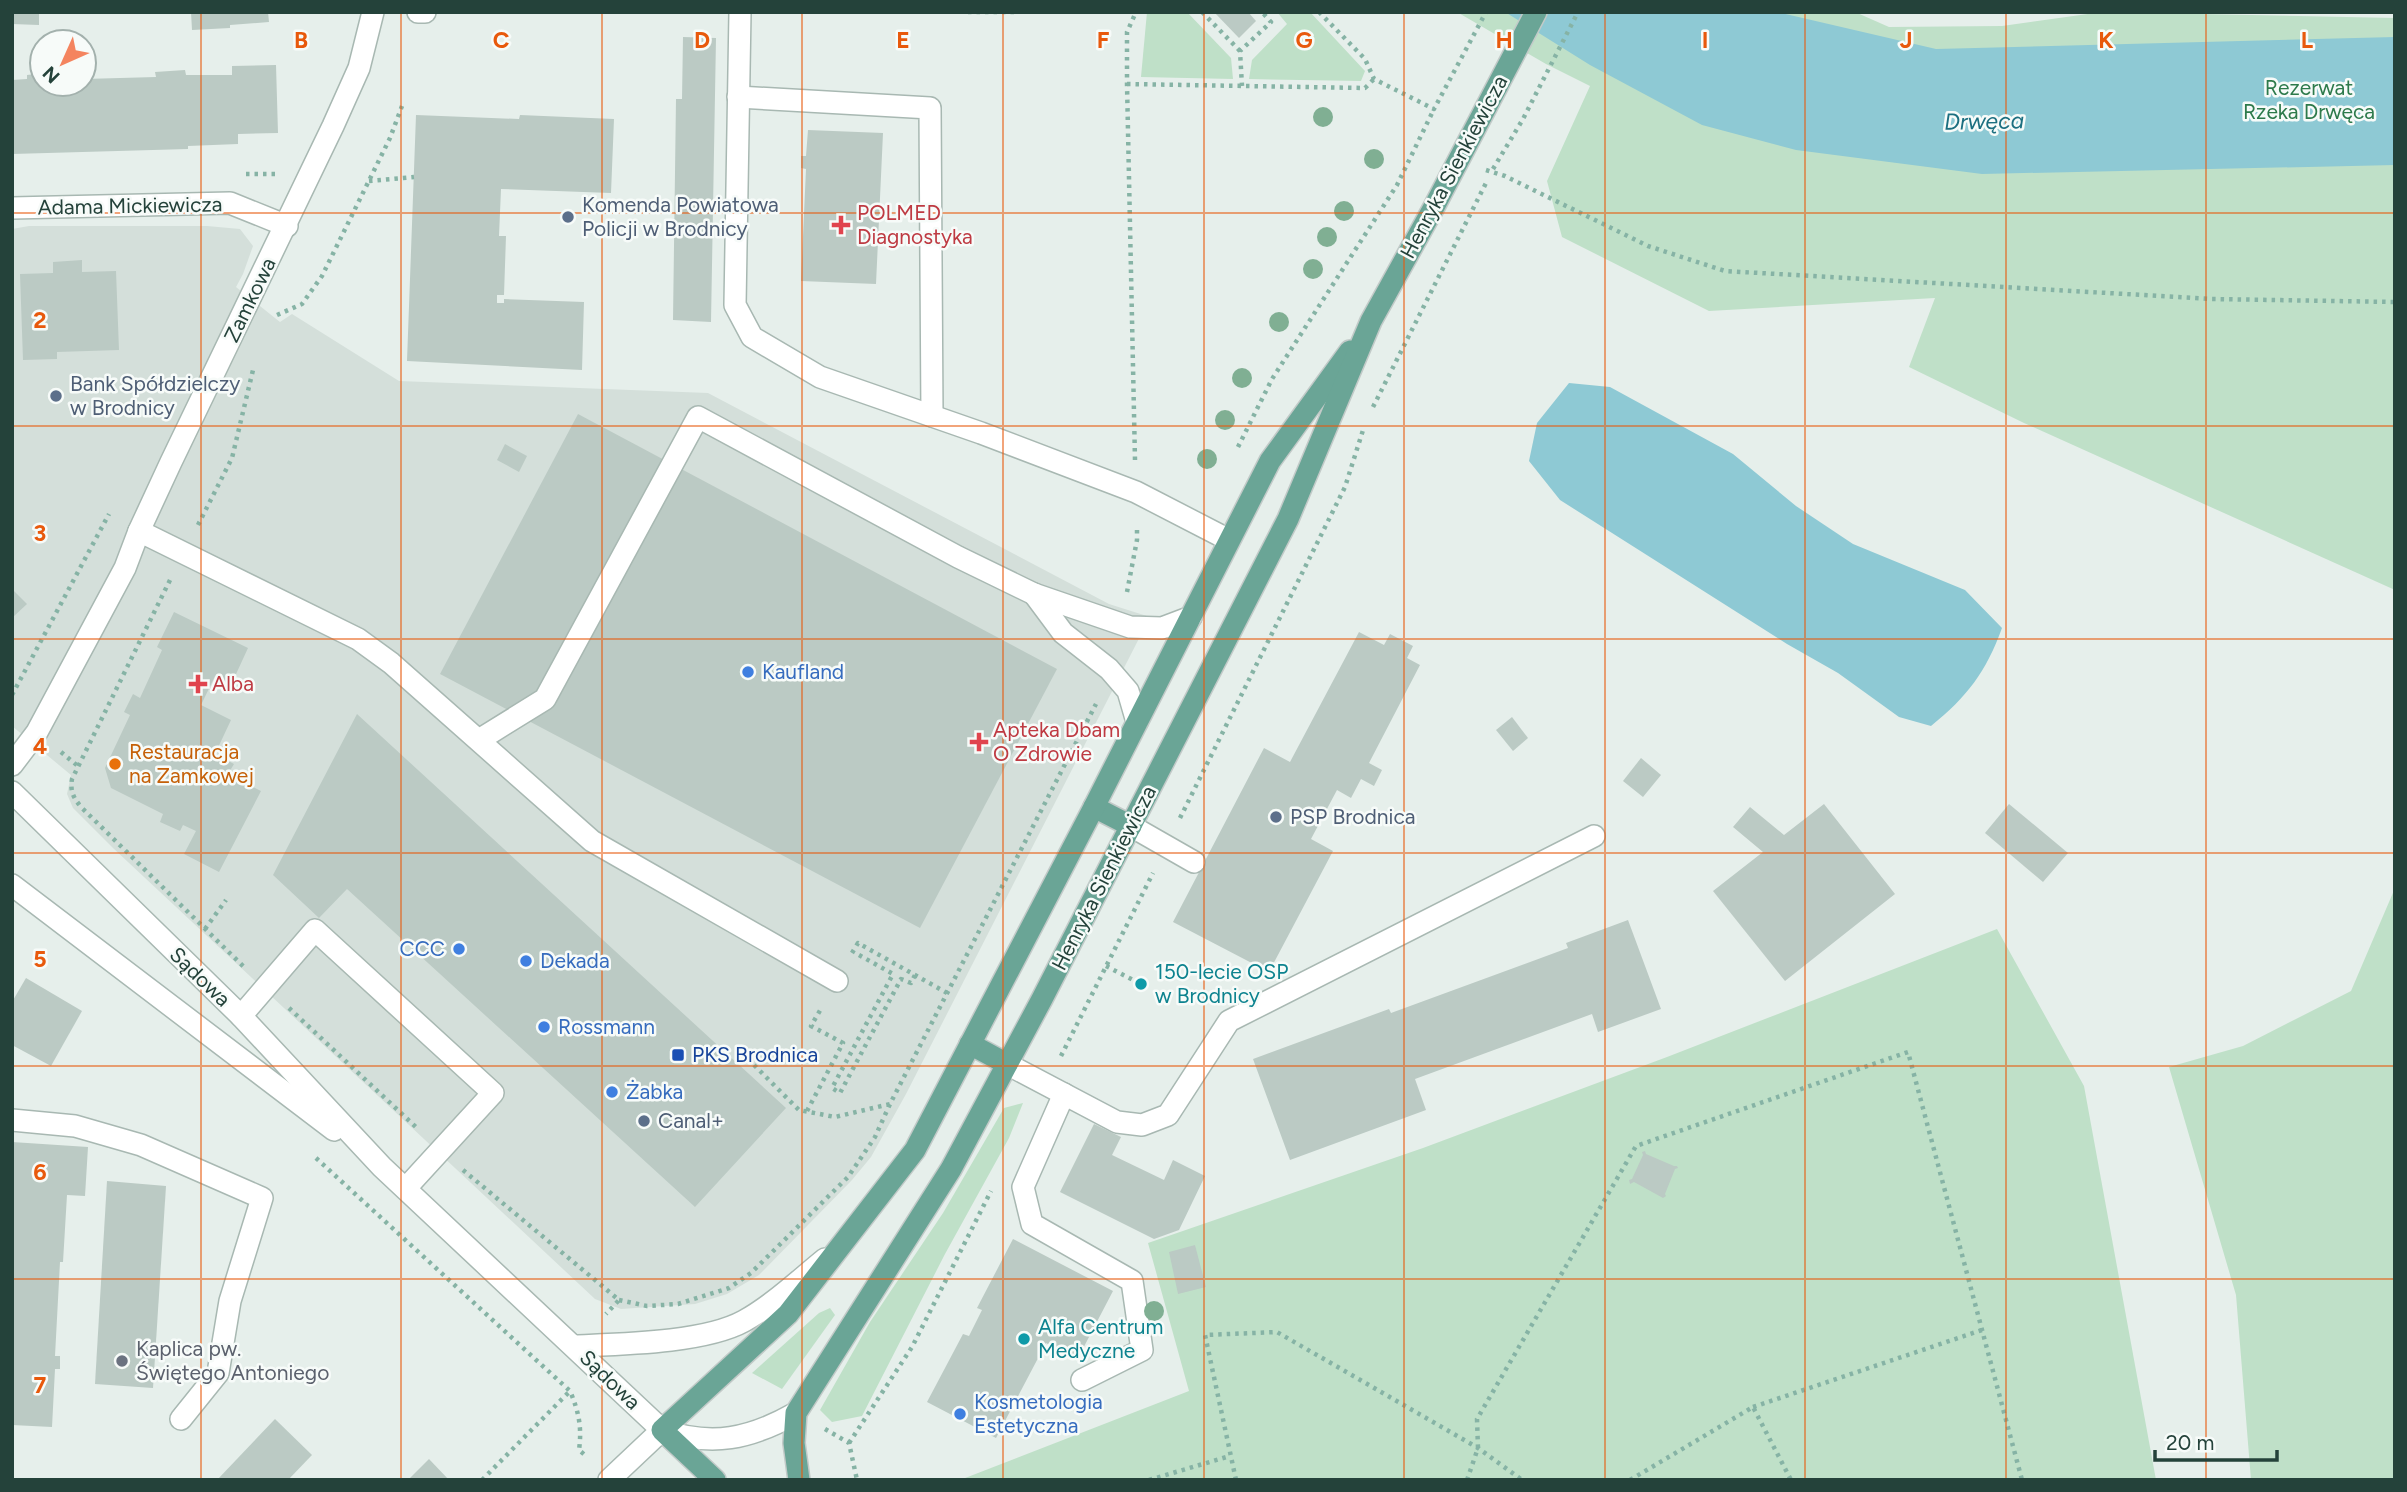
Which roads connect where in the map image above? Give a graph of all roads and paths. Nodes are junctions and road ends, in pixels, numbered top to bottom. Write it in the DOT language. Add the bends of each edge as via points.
graph roads {
  1 [pos="373,12"];
  2 [pos="418,12"];
  3 [pos="425,12"];
  4 [pos="740,12"];
  5 [pos="968,12"];
  6 [pos="1017,12"];
  7 [pos="1136,12"];
  8 [pos="1202,12"];
  9 [pos="1262,12"];
  10 [pos="1319,12"];
  11 [pos="1486,12"];
  12 [pos="1536,12"];
  13 [pos="1578,12"];
  14 [pos="1240,51"];
  15 [pos="1374,79"];
  16 [pos="1127,84"];
  17 [pos="1242,86"];
  18 [pos="738,97"];
  19 [pos="402,106"];
  20 [pos="1434,109"];
  21 [pos="1459,161"];
  22 [pos="1491,172"];
  23 [pos="414,177"];
  24 [pos="368,181"];
  25 [pos="12,208"];
  26 [pos="287,226"];
  27 [pos="2395,302"];
  28 [pos="273,317"];
  29 [pos="1371,321"];
  30 [pos="253,368"];
  31 [pos="932,416"];
  32 [pos="1236,452"];
  33 [pos="1136,492"];
  34 [pos="115,502"];
  35 [pos="139,531"];
  36 [pos="1230,540"];
  37 [pos="184,553"];
  38 [pos="1034,593"];
  39 [pos="1191,617"];
  40 [pos="1130,627"];
  41 [pos="1109,669"];
  42 [pos="12,695"];
  43 [pos="1137,722"];
  44 [pos="479,740"];
  45 [pos="12,765"];
  46 [pos="12,792"];
  47 [pos="1094,807"];
  48 [pos="91,816"];
  49 [pos="1130,826"];
  50 [pos="1594,836"];
  51 [pos="1166,846"];
  52 [pos="1194,862"];
  53 [pos="12,885"];
  54 [pos="226,900"];
  55 [pos="205,929"];
  56 [pos="853,952"];
  57 [pos="874,952"];
  58 [pos="1106,966"];
  59 [pos="915,975"];
  60 [pos="837,981"];
  61 [pos="1137,982"];
  62 [pos="947,993"];
  63 [pos="241,1016"];
  64 [pos="970,1044"];
  65 [pos="748,1059"];
  66 [pos="1007,1064"];
  67 [pos="1055,1089"];
  68 [pos="890,1104"];
  69 [pos="807,1111"];
  70 [pos="12,1120"];
  71 [pos="315,1157"];
  72 [pos="382,1167"];
  73 [pos="472,1179"];
  74 [pos="997,1180"];
  75 [pos="406,1188"];
  76 [pos="841,1247"];
  77 [pos="619,1300"];
  78 [pos="1982,1330"];
  79 [pos="575,1346"];
  80 [pos="549,1372"];
  81 [pos="1082,1380"];
  82 [pos="570,1391"];
  83 [pos="1753,1407"];
  84 [pos="796,1413"];
  85 [pos="181,1419"];
  86 [pos="662,1430"];
  87 [pos="849,1443"];
  88 [pos="1478,1448"];
  89 [pos="586,1456"];
  90 [pos="1230,1456"];
  91 [pos="482,1480"];
  92 [pos="609,1480"];
  93 [pos="715,1480"];
  94 [pos="799,1480"];
  95 [pos="1149,1480"];
  96 [pos="1236,1480"];
  97 [pos="1467,1480"];
  98 [pos="1522,1480"];
  99 [pos="1630,1480"];
  100 [pos="1791,1480"];
  101 [pos="2022,1480"];
  1 -- 26 [label="street, Zamkowa" via="359,68"];
  2 -- 3 [label="street"];
  4 -- 18 [label="street"];
  5 -- 6 [label="path"];
  7 -- 16 [label="path" via="1127,32"];
  8 -- 14 [label="path"];
  9 -- 14 [label="path" via="1271,22"];
  10 -- 15 [label="path" via="1365,59"];
  11 -- 20 [label="path"];
  12 -- 21 [label="main road, Henryka Sienkiewicza"];
  13 -- 22 [label="path"];
  14 -- 17 [label="path"];
  15 -- 17 [label="path" via="1365,88"];
  15 -- 20 [label="path"];
  16 -- 17 [label="path"];
  16 -- 33 [label="path"];
  18 -- 31 [label="street" via="735,305 752,337 820,377"];
  18 -- 31 [label="street" via="930,108"];
  19 -- 24 [label="path"];
  20 -- 32 [label="path" via="1397,185 1272,379"];
  21 -- 22 [label="path"];
  21 -- 29 [label="main road, Henryka Sienkiewicza"];
  22 -- 27 [label="path" via="1648,246 1725,271 2212,299"];
  22 -- 51 [label="path" via="1367,418 1345,487"];
  23 -- 24 [label="path"];
  24 -- 28 [label="path" via="322,276 302,304"];
  25 -- 26 [label="street, Adama Mickiewicza" via="230,203"];
  26 -- 35 [label="street, Zamkowa"];
  29 -- 36 [label="main road, Henryka Sienkiewicza" via="1270,461"];
  29 -- 49 [label="main road, Henryka Sienkiewicza" via="1288,519"];
  30 -- 37 [label="path" via="232,458"];
  31 -- 33 [label="street"];
  33 -- 36 [label="street"];
  33 -- 40 [label="path" via="1137,540 1127,593 1137,611"];
  34 -- 42 [label="path"];
  35 -- 37 [label="street"];
  35 -- 45 [label="street, Zamkowa" via="125,568 52,705"];
  36 -- 39 [label="main road, Henryka Sienkiewicza"];
  37 -- 44 [label="street" via="358,639"];
  37 -- 48 [label="path" via="72,779 74,799"];
  38 -- 40 [label="street"];
  38 -- 41 [label="street" via="1063,633"];
  38 -- 44 [label="street" via="698,417 545,699"];
  39 -- 40 [label="street" via="1162,628"];
  39 -- 43 [label="main road, Henryka Sienkiewicza"];
  41 -- 43 [label="street" via="1128,691"];
  41 -- 62 [label="path" via="1095,709"];
  43 -- 47 [label="main road, Henryka Sienkiewicza"];
  44 -- 60 [label="street" via="592,841"];
  46 -- 63 [label="street, Sądowa"];
  47 -- 49 [label="main road"];
  47 -- 64 [label="main road, Henryka Sienkiewicza"];
  49 -- 51 [label="street"];
  49 -- 66 [label="main road, Henryka Sienkiewicza"];
  50 -- 67 [label="street" via="1229,1021 1168,1115 1142,1125 1117,1122"];
  51 -- 52 [label="street"];
  51 -- 58 [label="path"];
  53 -- 72 [label="street, Sądowa"];
  54 -- 55 [label="path"];
  56 -- 59 [label="path" via="893,974 832,1088 840,1093 901,979 911,983"];
  57 -- 59 [label="path"];
  58 -- 61 [label="path"];
  58 -- 67 [label="path"];
  59 -- 62 [label="path"];
  60 -- 69 [label="path" via="811,1026 843,1043"];
  62 -- 68 [label="path"];
  63 -- 72 [label="street, Sądowa"];
  63 -- 75 [label="street" via="315,930 493,1093"];
  64 -- 66 [label="main road"];
  64 -- 76 [label="main road, Henryka Sienkiewicza" via="915,1150"];
  65 -- 69 [label="path" via="799,1110"];
  66 -- 67 [label="street"];
  66 -- 84 [label="main road, Henryka Sienkiewicza" via="951,1169"];
  67 -- 81 [label="street" via="1023,1187 1032,1224 1132,1281 1142,1350"];
  68 -- 69 [label="path" via="835,1116"];
  68 -- 77 [label="path" via="848,1177 751,1273 729,1288 678,1304 647,1306"];
  70 -- 85 [label="street" via="75,1126 141,1145 262,1198 230,1301 218,1373"];
  71 -- 80 [label="path"];
  72 -- 75 [label="street, Sądowa"];
  73 -- 77 [label="path"];
  74 -- 87 [label="path" via="912,1347"];
  75 -- 79 [label="street, Sądowa"];
  76 -- 79 [label="street, Henryka Sienkiewicza" via="743,1322 672,1339"];
  76 -- 86 [label="main road, Henryka Sienkiewicza" via="788,1314"];
  77 -- 79 [label="path"];
  78 -- 83 [label="path"];
  78 -- 88 [label="path" via="1908,1052 1636,1146 1477,1419"];
  78 -- 101 [label="path"];
  79 -- 80 [label="path"];
  79 -- 86 [label="street, Sądowa"];
  80 -- 82 [label="path"];
  82 -- 89 [label="path" via="582,1431 579,1450"];
  82 -- 91 [label="path"];
  83 -- 99 [label="path"];
  83 -- 100 [label="path"];
  84 -- 86 [label="street" via="762,1430 730,1438 705,1440"];
  84 -- 94 [label="main road"];
  86 -- 92 [label="street"];
  86 -- 93 [label="main road, Sądowa"];
  88 -- 90 [label="path" via="1276,1332 1205,1335"];
  88 -- 97 [label="path"];
  88 -- 98 [label="path"];
  90 -- 95 [label="path"];
  90 -- 96 [label="path"];
}
